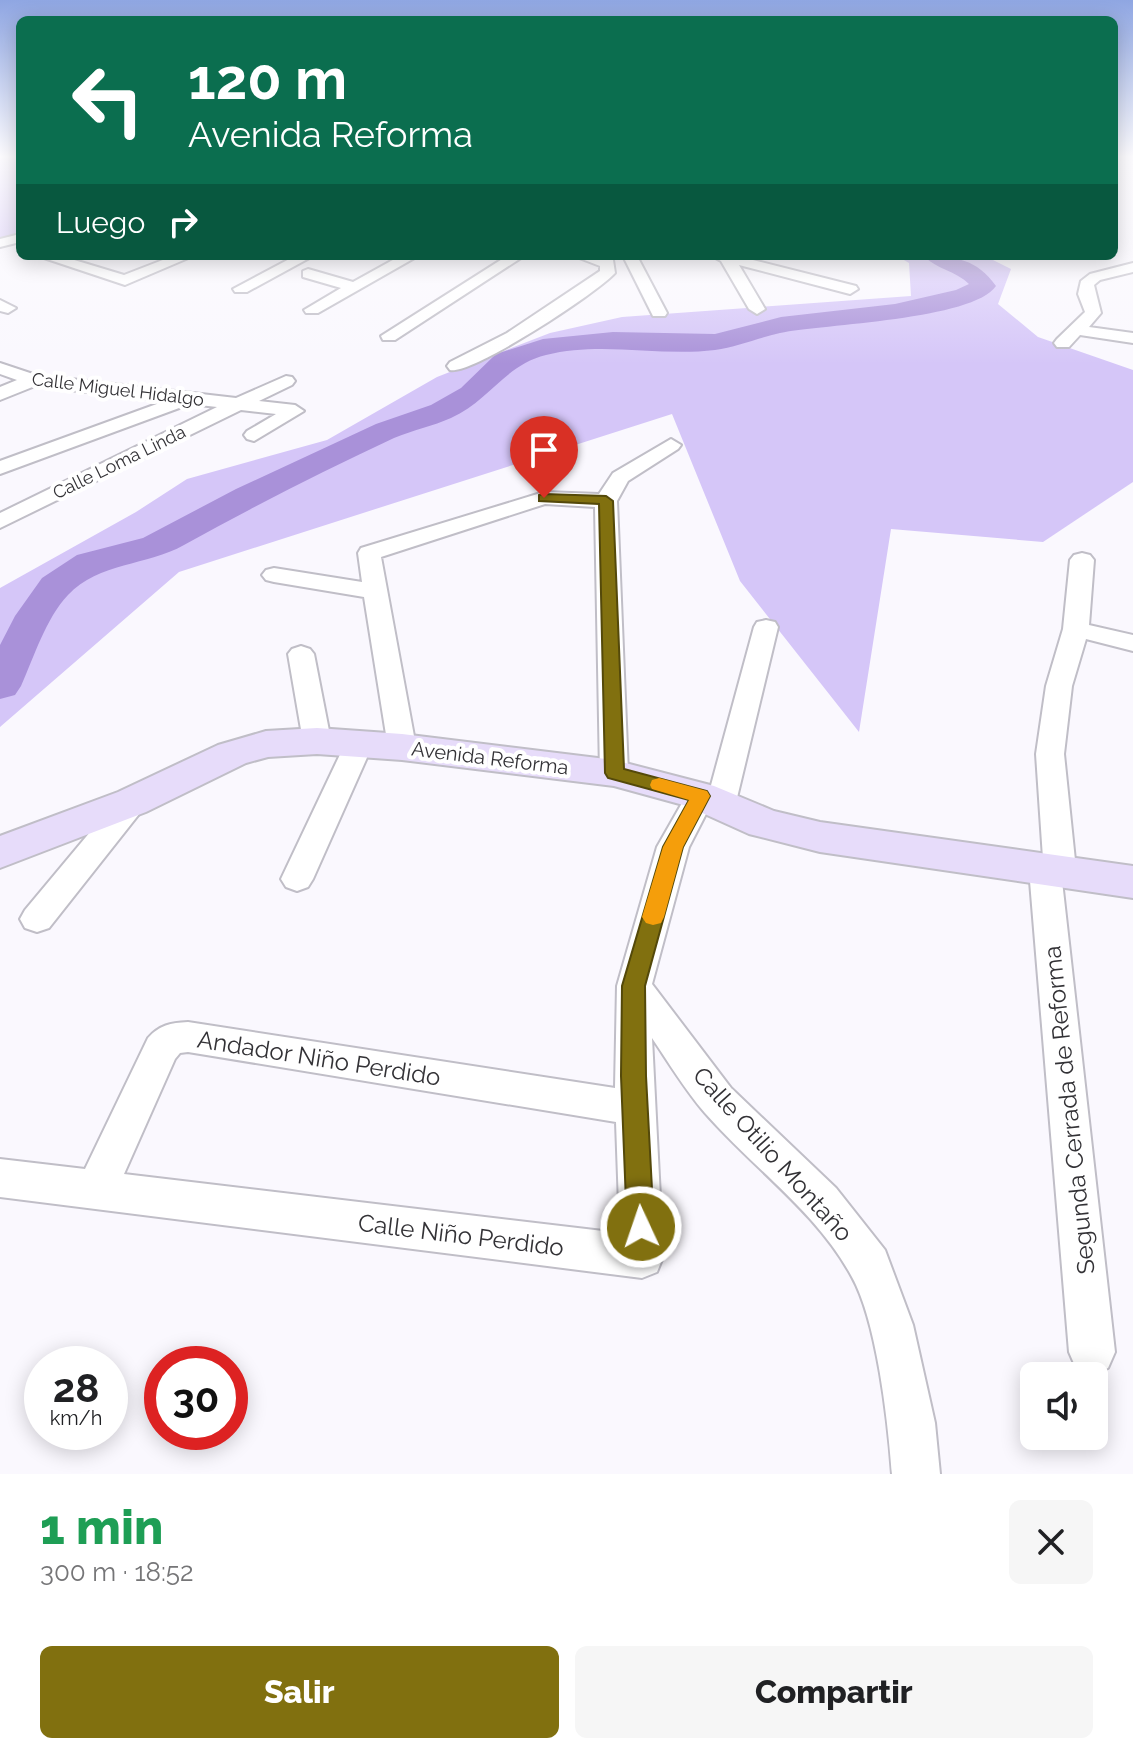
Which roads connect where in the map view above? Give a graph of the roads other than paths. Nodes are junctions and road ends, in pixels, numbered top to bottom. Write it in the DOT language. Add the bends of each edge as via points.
graph roads {
  1 [pos="64,260"];
  2 [pos="176,260"];
  3 [pos="298,260"];
  4 [pos="404,260"];
  5 [pos="511,260"];
  6 [pos="596,260"];
  7 [pos="632,260"];
  8 [pos="725,260"];
  9 [pos="736,260"];
  10 [pos="784,260"];
  11 [pos="762,266"];
  12 [pos="1133,267"];
  13 [pos="308,274"];
  14 [pos="355,287"];
  15 [pos="241,289"];
  16 [pos="850,289"];
  17 [pos="757,309"];
  18 [pos="312,310"];
  19 [pos="659,313"];
  20 [pos="1077,330"];
  21 [pos="389,336"];
  22 [pos="1133,338"];
  23 [pos="1063,343"];
  24 [pos="456,366"];
  25 [pos="0,368"];
  26 [pos="33,380"];
  27 [pos="286,381"];
  28 [pos="0,394"];
  29 [pos="191,398"];
  30 [pos="237,403"];
  31 [pos="254,435"];
  32 [pos="671,445"];
  33 [pos="0,468"];
  34 [pos="606,501"];
  35 [pos="0,521"];
  36 [pos="1082,560"];
  37 [pos="274,575"];
  38 [pos="374,591"];
  39 [pos="766,627"];
  40 [pos="1076,629"];
  41 [pos="1133,643"];
  42 [pos="301,654"];
  43 [pos="317,741"];
  44 [pos="359,744"];
  45 [pos="402,747"];
  46 [pos="614,773"];
  47 [pos="710,801"];
  48 [pos="132,802"];
  49 [pos="0,853"];
  50 [pos="1052,870"];
  51 [pos="297,879"];
  52 [pos="1133,882"];
  53 [pos="37,919"];
  54 [pos="634,986"];
  55 [pos="635,1108"];
  56 [pos="0,1178"];
  57 [pos="96,1190"];
  58 [pos="1092,1352"];
  59 [pos="916,1474"];
  1 -- 2 [label="street" via="125,280"];
  3 -- 15 [label="street"];
  4 -- 14 [label="street"];
  5 -- 21 [label="street"];
  6 -- 24 [label="street" via="608,263 607,273 513,337"];
  7 -- 19 [label="street"];
  8 -- 17 [label="street"];
  9 -- 11 [label="street"];
  10 -- 11 [label="street"];
  11 -- 16 [label="street"];
  12 -- 20 [label="street" via="1086,284 1093,313"];
  13 -- 14 [label="street"];
  14 -- 18 [label="street"];
  20 -- 22 [label="street"];
  20 -- 23 [label="street"];
  25 -- 26 [label="street, Calle Miguel Hidalgo"];
  26 -- 28 [label="street"];
  26 -- 29 [label="street, Calle Miguel Hidalgo"];
  27 -- 30 [label="street, Calle Loma Linda"];
  29 -- 30 [label="street, Calle Miguel Hidalgo"];
  29 -- 33 [label="street"];
  30 -- 31 [label="street, Calle Miguel Hidalgo" via="295,411"];
  30 -- 35 [label="street, Calle Loma Linda"];
  32 -- 34 [label="street" via="620,477"];
  34 -- 38 [label="street" via="544,498 369,553"];
  34 -- 46 [label="street"];
  36 -- 40 [label="street, Segunda Cerrada de Reforma"];
  37 -- 38 [label="street"];
  38 -- 45 [label="street"];
  39 -- 47 [label="street, Calle Niño Perdido"];
  40 -- 41 [label="street"];
  40 -- 50 [label="street, Segunda Cerrada de Reforma" via="1059,686 1050,754"];
  42 -- 43 [label="street"];
  43 -- 44 [label="street, Avenida Reforma"];
  43 -- 48 [label="street, Avenida Reforma" via="266,744 232,754"];
  44 -- 45 [label="street, Avenida Reforma"];
  44 -- 51 [label="street"];
  45 -- 46 [label="street, Avenida Reforma"];
  46 -- 47 [label="street, Avenida Reforma"];
  47 -- 50 [label="street, Avenida Reforma" via="764,824 820,837"];
  47 -- 54 [label="street, Calle Niño Perdido" via="673,847"];
  48 -- 49 [label="street, Avenida Reforma"];
  48 -- 53 [label="street"];
  50 -- 52 [label="street, Avenida Reforma"];
  50 -- 58 [label="street, Segunda Cerrada de Reforma"];
  54 -- 55 [label="street, Calle Niño Perdido"];
  54 -- 59 [label="street, Calle Otilio Montaño" via="718,1100 822,1202 870,1265 891,1325 912,1423"];
  55 -- 57 [label="street, Andador Niño Perdido" via="171,1038 161,1049"];
  55 -- 57 [label="street, Calle Niño Perdido" via="642,1257"];
  56 -- 57 [label="street, Calle Niño Perdido"];
}
